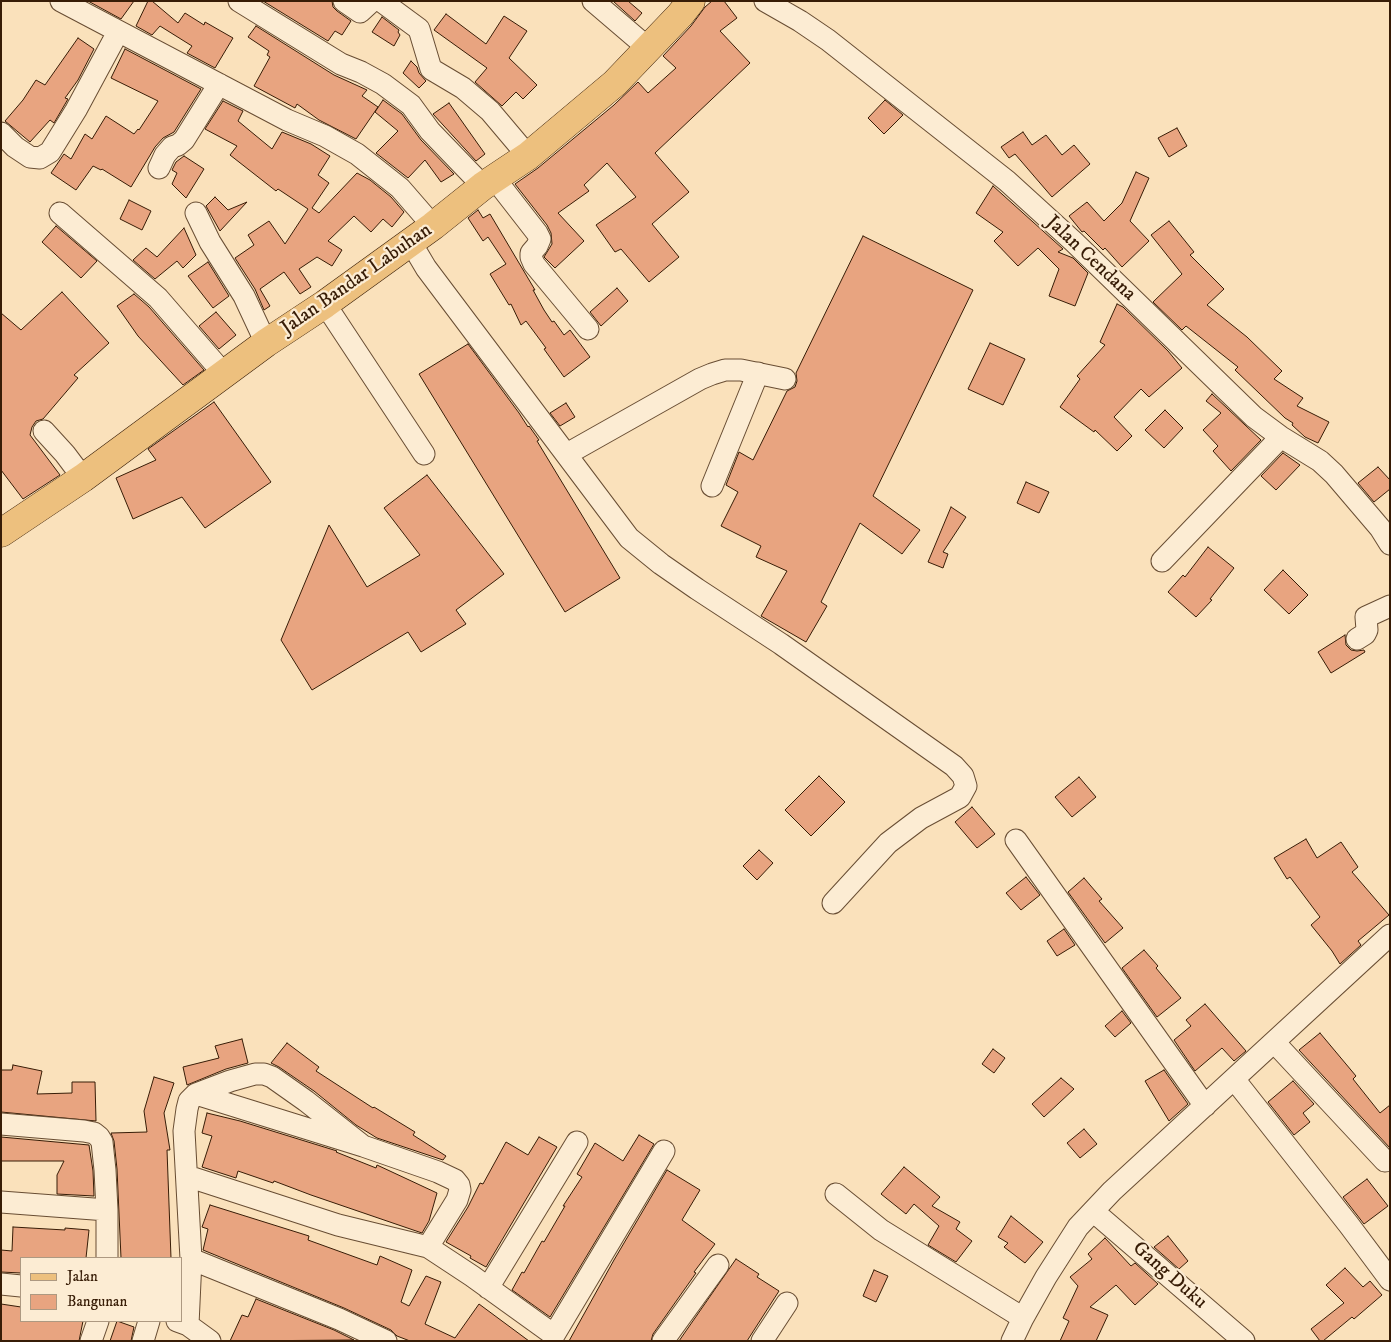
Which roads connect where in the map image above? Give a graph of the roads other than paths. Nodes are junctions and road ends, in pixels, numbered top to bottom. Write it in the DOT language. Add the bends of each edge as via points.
graph roads {
  1 [pos="61,1"];
  2 [pos="239,1"];
  3 [pos="344,1"];
  4 [pos="372,1"];
  5 [pos="381,1"];
  6 [pos="592,1"];
  7 [pos="691,1"];
  8 [pos="765,1"];
  9 [pos="118,32"];
  10 [pos="648,48"];
  11 [pos="220,84"];
  12 [pos="1,133"];
  13 [pos="528,156"];
  14 [pos="159,168"];
  15 [pos="489,183"];
  16 [pos="60,213"];
  17 [pos="196,213"];
  18 [pos="433,226"];
  19 [pos="410,241"];
  20 [pos="325,304"];
  21 [pos="588,329"];
  22 [pos="266,343"];
  23 [pos="758,373"];
  24 [pos="224,374"];
  25 [pos="785,379"];
  26 [pos="44,431"];
  27 [pos="1281,437"];
  28 [pos="424,454"];
  29 [pos="567,454"];
  30 [pos="83,478"];
  31 [pos="712,486"];
  32 [pos="1,533"];
  33 [pos="1390,544"];
  34 [pos="1162,561"];
  35 [pos="1390,606"];
  36 [pos="1357,639"];
  37 [pos="1016,840"];
  38 [pos="833,903"];
  39 [pos="1390,935"];
  40 [pos="1274,1042"];
  41 [pos="1234,1079"];
  42 [pos="196,1094"];
  43 [pos="1205,1106"];
  44 [pos="1,1124"];
  45 [pos="577,1142"];
  46 [pos="363,1146"];
  47 [pos="664,1151"];
  48 [pos="1385,1161"];
  49 [pos="186,1176"];
  50 [pos="836,1194"];
  51 [pos="1,1202"];
  52 [pos="107,1210"];
  53 [pos="1093,1211"];
  54 [pos="428,1247"];
  55 [pos="107,1257"];
  56 [pos="191,1260"];
  57 [pos="718,1265"];
  58 [pos="1390,1280"];
  59 [pos="1,1284"];
  60 [pos="20,1286"];
  61 [pos="488,1288"];
  62 [pos="787,1303"];
  63 [pos="1023,1318"];
  64 [pos="98,1322"];
  65 [pos="149,1322"];
  66 [pos="182,1323"];
  67 [pos="91,1341"];
  68 [pos="144,1341"];
  69 [pos="210,1341"];
  70 [pos="386,1341"];
  71 [pos="663,1341"];
  72 [pos="762,1341"];
  73 [pos="1012,1341"];
  74 [pos="1244,1341"];
  1 -- 9 [label="street"];
  2 -- 15 [label="street" via="341,64 383,84 411,104 430,131"];
  3 -- 4 [label="street" via="360,12"];
  5 -- 13 [label="street" via="419,29 431,69 463,88 490,111"];
  6 -- 10 [label="street"];
  7 -- 10 [label="main road, Jalan Bandar Labuhan"];
  8 -- 27 [label="street, Jalan Cendana" via="828,40 1007,181 1254,417"];
  9 -- 11 [label="street"];
  9 -- 12 [label="street" via="50,152 40,158 30,157"];
  10 -- 13 [label="main road, Jalan Bandar Labuhan" via="616,83"];
  11 -- 14 [label="street" via="184,140 172,147"];
  11 -- 18 [label="street" via="357,154 400,188"];
  13 -- 15 [label="main road, Jalan Bandar Labuhan"];
  15 -- 18 [label="main road, Jalan Bandar Labuhan"];
  15 -- 21 [label="street" via="537,233 540,240 532,253 534,264"];
  16 -- 24 [label="street" via="158,298"];
  17 -- 22 [label="street" via="244,296"];
  18 -- 19 [label="main road, Jalan Bandar Labuhan"];
  19 -- 20 [label="main road, Jalan Bandar Labuhan"];
  19 -- 29 [label="street" via="426,268"];
  20 -- 22 [label="main road, Jalan Bandar Labuhan"];
  20 -- 28 [label="street"];
  22 -- 24 [label="main road, Jalan Bandar Labuhan"];
  23 -- 25 [label="street"];
  23 -- 29 [label="street" via="725,370 700,379"];
  23 -- 31 [label="street"];
  24 -- 30 [label="main road, Jalan Bandar Labuhan"];
  26 -- 30 [label="street"];
  27 -- 33 [label="street, Jalan Cendana" via="1320,461 1334,474"];
  27 -- 34 [label="street"];
  29 -- 38 [label="street" via="629,538 661,564 954,766 962,776 966,786 960,797 922,818 888,844"];
  30 -- 32 [label="main road, Jalan Bandar Labuhan"];
  35 -- 36 [label="street" via="1366,617 1367,630"];
  37 -- 43 [label="street"];
  39 -- 40 [label="street"];
  40 -- 41 [label="street"];
  40 -- 48 [label="street"];
  41 -- 43 [label="street"];
  41 -- 58 [label="street"];
  42 -- 46 [label="street"];
  42 -- 46 [label="street" via="230,1081 264,1074 306,1101"];
  42 -- 49 [label="street" via="189,1101 185,1118"];
  43 -- 53 [label="street"];
  44 -- 52 [label="street" via="94,1133 102,1142"];
  45 -- 61 [label="street"];
  46 -- 54 [label="street" via="438,1172 459,1185 457,1200"];
  47 -- 61 [label="street" via="554,1336"];
  49 -- 54 [label="street" via="338,1225"];
  49 -- 56 [label="street"];
  50 -- 63 [label="street" via="881,1230"];
  51 -- 52 [label="street"];
  52 -- 55 [label="street"];
  53 -- 63 [label="street" via="1064,1247"];
  53 -- 74 [label="street, Gang Duku"];
  54 -- 61 [label="street"];
  56 -- 66 [label="street"];
  56 -- 70 [label="street"];
  57 -- 71 [label="street"];
  59 -- 60 [label="street"];
  62 -- 72 [label="street"];
  63 -- 73 [label="street"];
  64 -- 67 [label="street"];
  65 -- 68 [label="street"];
  66 -- 69 [label="street"];
}
